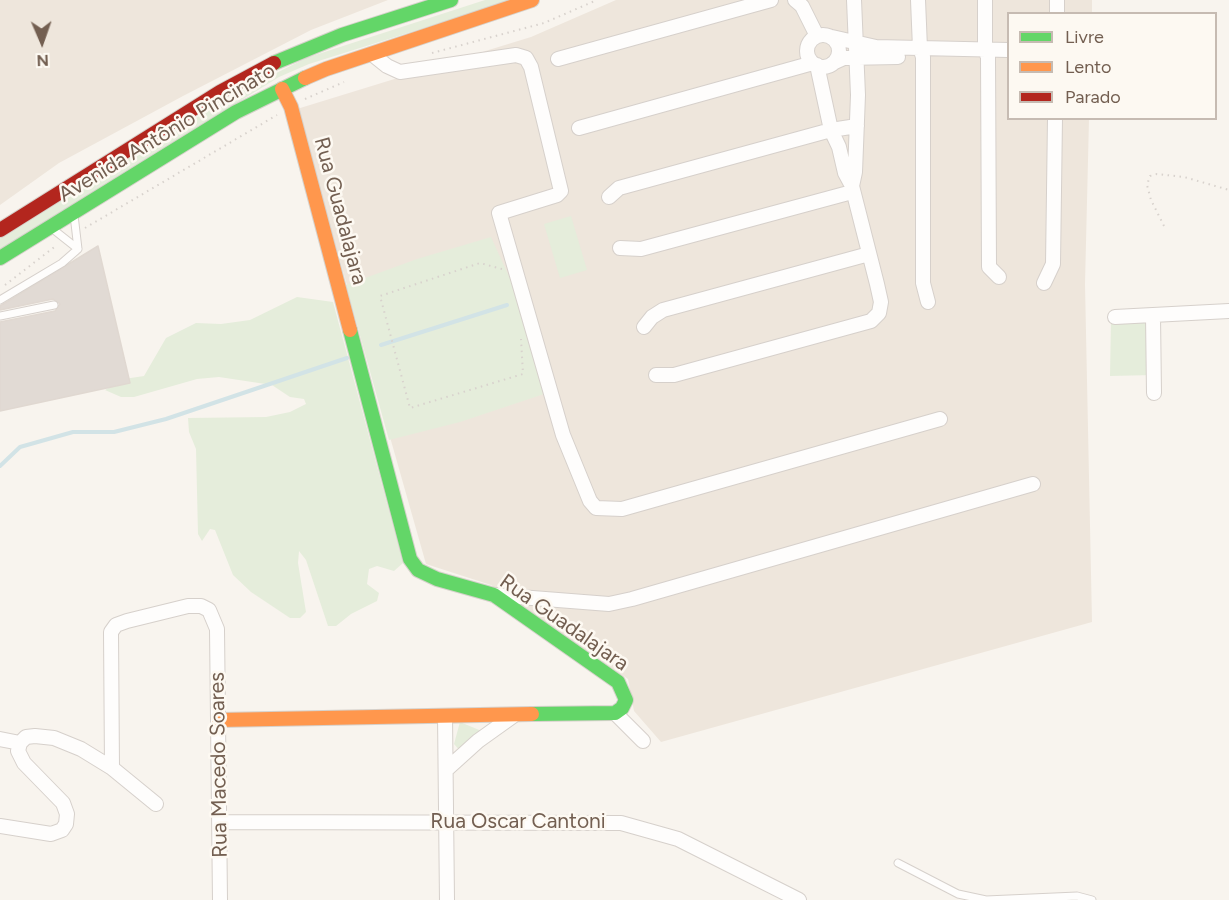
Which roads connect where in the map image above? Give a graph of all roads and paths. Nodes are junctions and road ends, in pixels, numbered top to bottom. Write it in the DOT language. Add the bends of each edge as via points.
graph roads {
  1 [pos="451,0"];
  2 [pos="532,0"];
  3 [pos="597,0"];
  4 [pos="771,0"];
  5 [pos="795,0"];
  6 [pos="854,0"];
  7 [pos="918,0"];
  8 [pos="985,0"];
  9 [pos="817,36"];
  10 [pos="832,37"];
  11 [pos="854,40"];
  12 [pos="1007,50"];
  13 [pos="921,52"];
  14 [pos="987,53"];
  15 [pos="372,54"];
  16 [pos="425,55"];
  17 [pos="857,57"];
  18 [pos="1007,57"];
  19 [pos="558,59"];
  20 [pos="833,63"];
  21 [pos="815,64"];
  22 [pos="352,79"];
  23 [pos="282,88"];
  24 [pos="291,107"];
  25 [pos="1055,120"];
  26 [pos="857,126"];
  27 [pos="579,128"];
  28 [pos="831,130"];
  29 [pos="852,189"];
  30 [pos="1229,190"];
  31 [pos="609,197"];
  32 [pos="73,213"];
  33 [pos="1164,226"];
  34 [pos="50,227"];
  35 [pos="0,230"];
  36 [pos="77,233"];
  37 [pos="65,238"];
  38 [pos="620,248"];
  39 [pos="78,249"];
  40 [pos="868,254"];
  41 [pos="0,258"];
  42 [pos="516,273"];
  43 [pos="999,277"];
  44 [pos="1044,283"];
  45 [pos="0,289"];
  46 [pos="0,300"];
  47 [pos="928,302"];
  48 [pos="54,305"];
  49 [pos="1229,310"];
  50 [pos="0,316"];
  51 [pos="1153,316"];
  52 [pos="1114,317"];
  53 [pos="644,327"];
  54 [pos="521,332"];
  55 [pos="656,375"];
  56 [pos="1154,393"];
  57 [pos="940,418"];
  58 [pos="1033,484"];
  59 [pos="494,595"];
  60 [pos="615,713"];
  61 [pos="445,716"];
  62 [pos="513,716"];
  63 [pos="219,720"];
  64 [pos="0,739"];
  65 [pos="642,741"];
  66 [pos="20,743"];
  67 [pos="112,768"];
  68 [pos="447,769"];
  69 [pos="156,804"];
  70 [pos="220,822"];
  71 [pos="447,822"];
  72 [pos="0,826"];
  73 [pos="898,863"];
  74 [pos="772,894"];
  75 [pos="220,900"];
  76 [pos="447,900"];
  77 [pos="799,900"];
  78 [pos="1092,900"];
  1 -- 35 [label="street, Avenida Antônio Pincinato" via="342,35 268,66"];
  2 -- 15 [label="street, Avenida Antônio Pincinato"];
  3 -- 16 [label="path" via="544,23"];
  4 -- 19 [label="street"];
  5 -- 9 [label="street"];
  6 -- 11 [label="street"];
  7 -- 13 [label="street"];
  8 -- 14 [label="street"];
  9 -- 10 [label="street"];
  9 -- 21 [label="street" via="808,48"];
  10 -- 11 [label="street"];
  10 -- 20 [label="street" via="839,50"];
  11 -- 13 [label="street" via="876,47"];
  11 -- 17 [label="street"];
  12 -- 14 [label="street"];
  13 -- 14 [label="street"];
  13 -- 17 [label="street"];
  13 -- 47 [label="street" via="923,283"];
  14 -- 18 [label="street"];
  14 -- 43 [label="street" via="989,267"];
  15 -- 23 [label="street, Avenida Antônio Pincinato"];
  15 -- 42 [label="street" via="400,72 500,56 526,58 561,190 557,195 499,213"];
  17 -- 20 [label="street"];
  17 -- 26 [label="street"];
  20 -- 21 [label="street"];
  21 -- 27 [label="street"];
  21 -- 28 [label="street"];
  22 -- 24 [label="path"];
  23 -- 24 [label="street, Rua Guadalajara"];
  23 -- 32 [label="street, Avenida Antônio Pincinato" via="236,112"];
  24 -- 36 [label="path"];
  24 -- 59 [label="street, Rua Guadalajara" via="410,559 418,570 437,579"];
  25 -- 44 [label="street" via="1053,264"];
  26 -- 28 [label="street"];
  26 -- 29 [label="street"];
  28 -- 29 [label="street"];
  28 -- 31 [label="street" via="619,188"];
  29 -- 38 [label="street" via="641,249"];
  29 -- 40 [label="street"];
  30 -- 33 [label="path" via="1184,177 1150,176 1147,185 1151,200"];
  32 -- 34 [label="street, Avenida Antônio Pincinato"];
  32 -- 36 [label="lane"];
  34 -- 37 [label="lane"];
  34 -- 41 [label="street, Avenida Antônio Pincinato"];
  36 -- 39 [label="lane"];
  37 -- 39 [label="lane"];
  37 -- 45 [label="path"];
  39 -- 46 [label="lane"];
  40 -- 53 [label="street" via="663,310"];
  40 -- 55 [label="street" via="881,302 879,313 871,321 674,375"];
  42 -- 54 [label="path" via="480,263 380,296 410,408 524,374"];
  42 -- 57 [label="street" via="563,435 596,508 622,509"];
  48 -- 50 [label="lane"];
  49 -- 51 [label="street"];
  51 -- 52 [label="street"];
  51 -- 56 [label="street"];
  58 -- 59 [label="street" via="609,604"];
  59 -- 60 [label="street, Rua Guadalajara" via="618,682 626,700"];
  60 -- 62 [label="street"];
  60 -- 65 [label="street"];
  61 -- 62 [label="street"];
  61 -- 63 [label="street"];
  61 -- 68 [label="street"];
  62 -- 68 [label="street"];
  63 -- 67 [label="street, Rua Macedo Soares" via="217,629 209,610 188,606 127,621 111,632"];
  63 -- 70 [label="street, Rua Macedo Soares"];
  64 -- 66 [label="street"];
  66 -- 67 [label="street" via="26,737 54,738"];
  66 -- 72 [label="street" via="18,751 24,763 63,803 66,824 51,834"];
  67 -- 69 [label="street"];
  68 -- 71 [label="street"];
  70 -- 71 [label="street, Rua Oscar Cantoni"];
  70 -- 75 [label="street, Rua Macedo Soares"];
  71 -- 74 [label="street, Rua Oscar Cantoni" via="596,821 642,827 678,838"];
  71 -- 76 [label="street"];
  73 -- 78 [label="lane" via="958,894 986,900 1077,896"];
  74 -- 77 [label="street, Rua Oscar Cantoni"];
}
